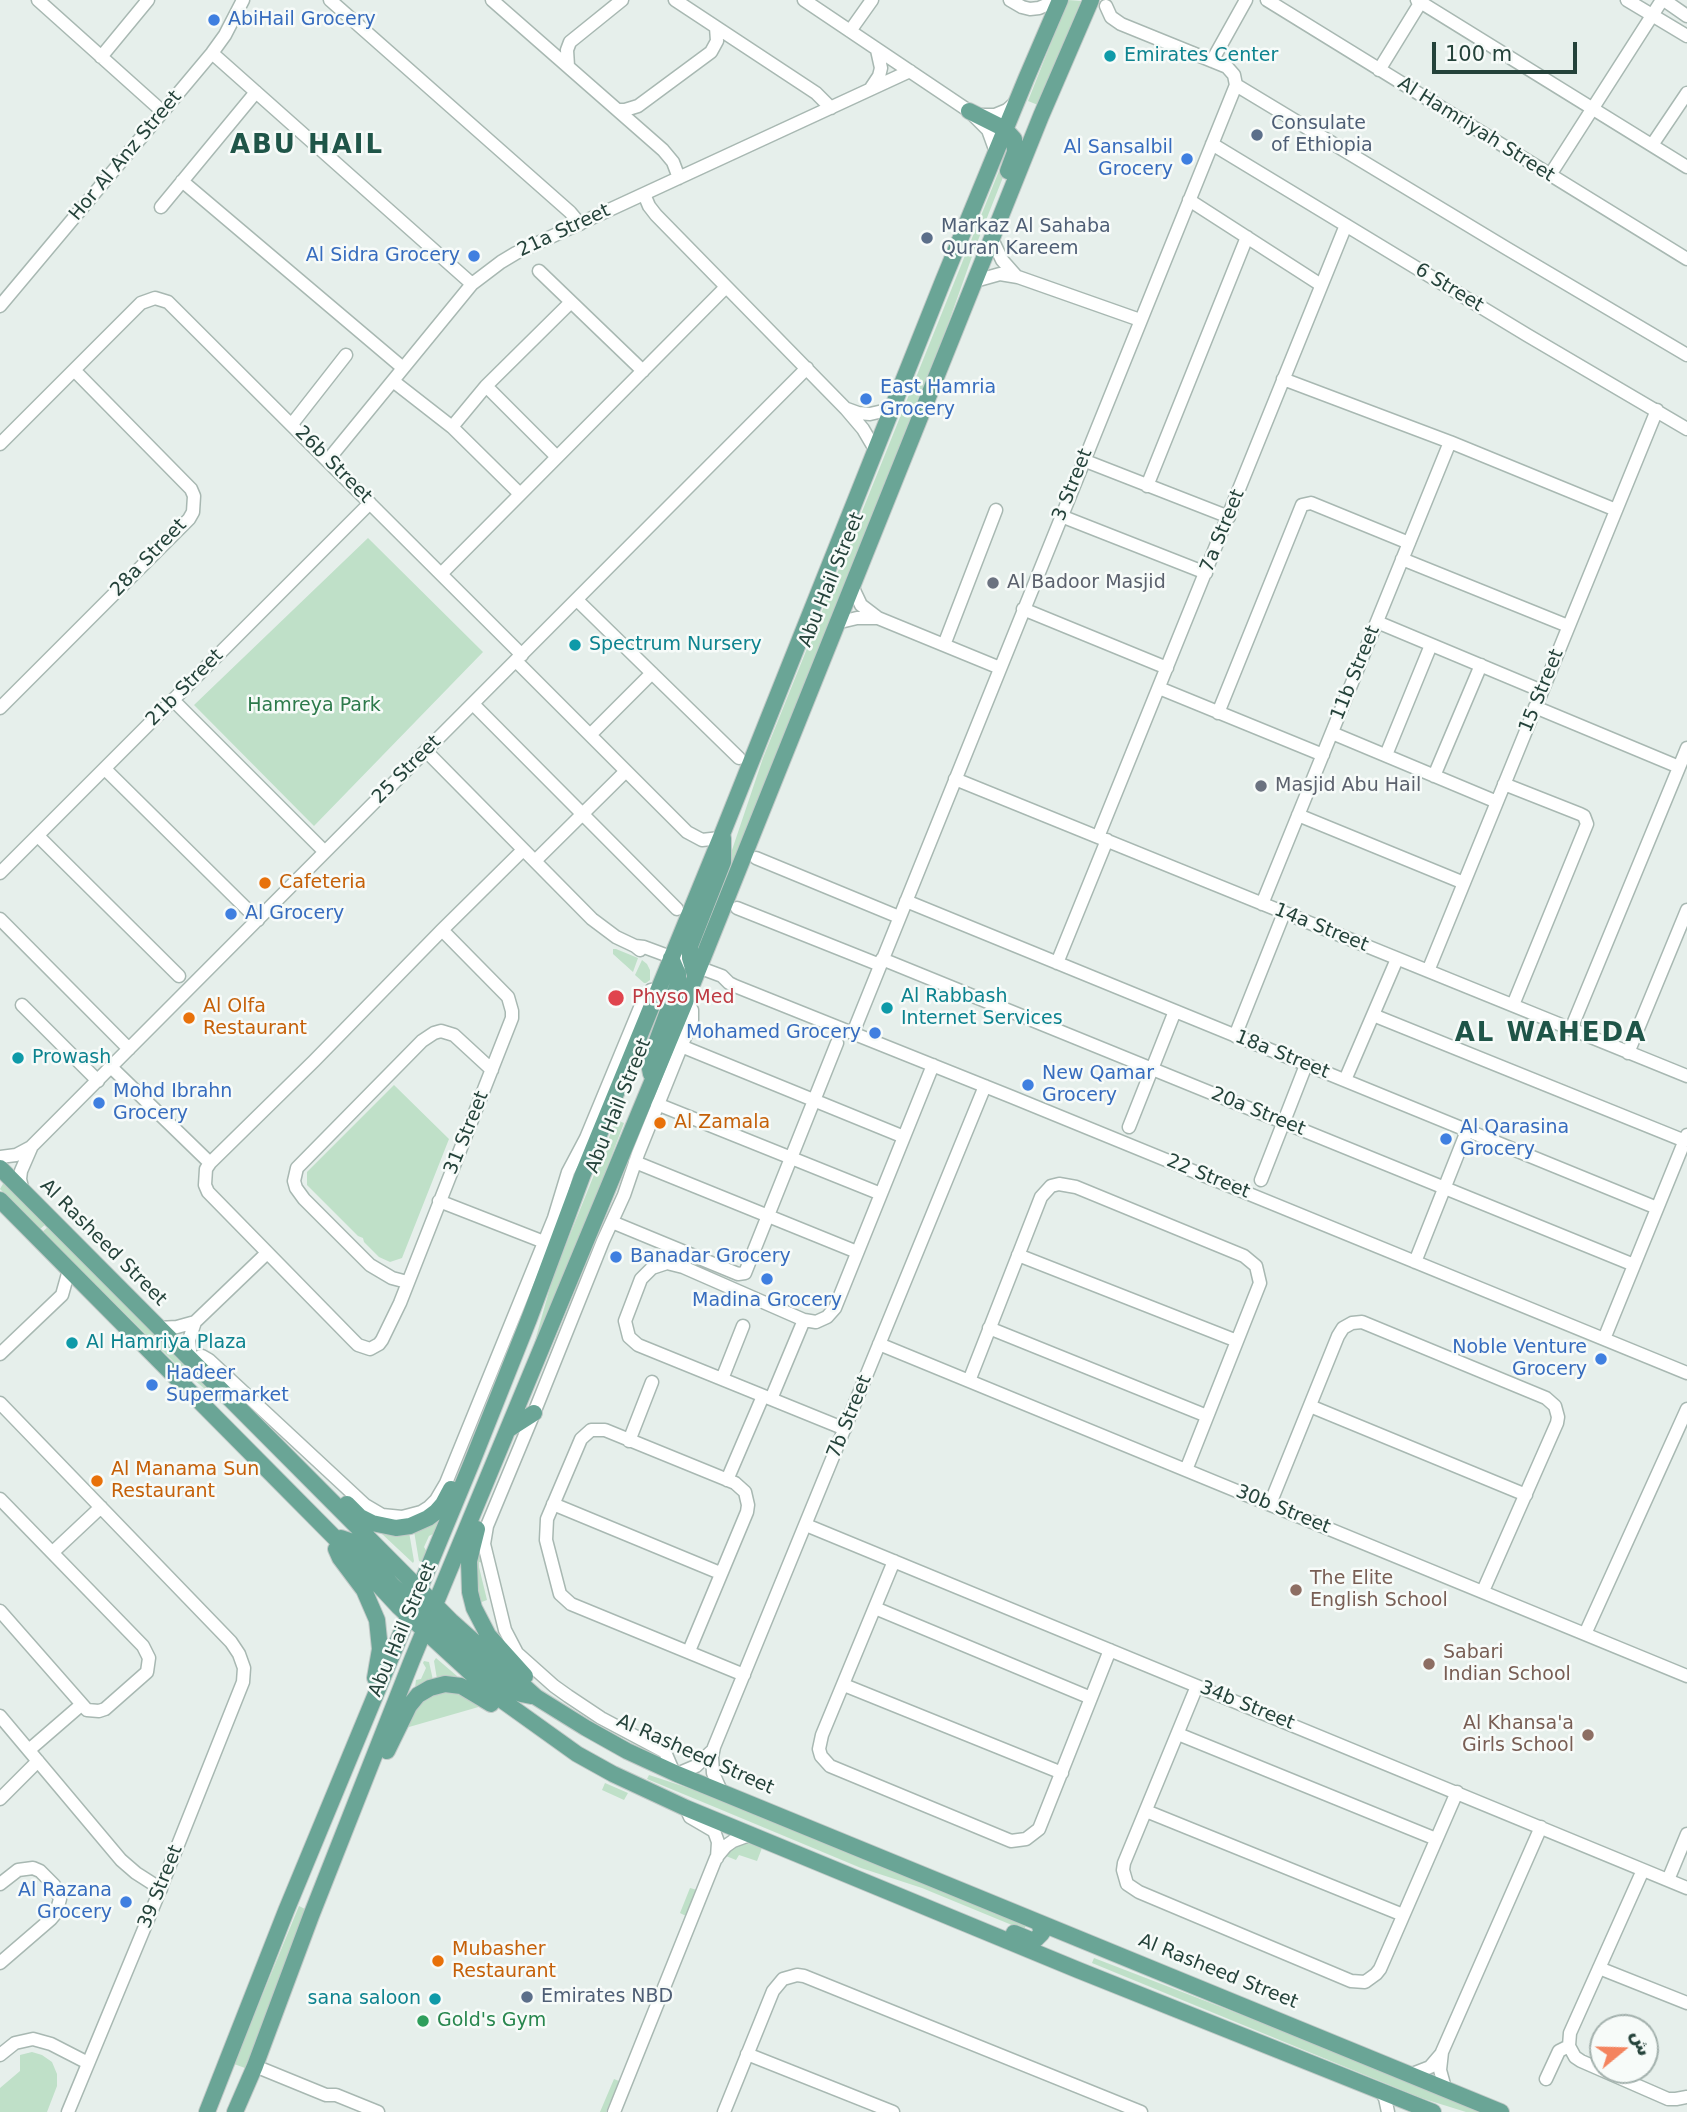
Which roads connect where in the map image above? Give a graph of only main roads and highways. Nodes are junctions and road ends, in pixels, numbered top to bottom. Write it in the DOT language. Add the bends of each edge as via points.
graph roads {
  1 [pos="1059,0"];
  2 [pos="1099,3"];
  3 [pos="969,111"];
  4 [pos="1005,129"];
  5 [pos="993,235"];
  6 [pos="680,968"];
  7 [pos="653,1079"];
  8 [pos="0,1168"];
  9 [pos="0,1200"];
  10 [pos="534,1413"];
  11 [pos="509,1429"];
  12 [pos="472,1462"];
  13 [pos="321,1491"];
  14 [pos="483,1492"];
  15 [pos="334,1537"];
  16 [pos="421,1611"];
  17 [pos="536,1697"];
  18 [pos="521,1715"];
  19 [pos="359,1734"];
  20 [pos="355,1803"];
  21 [pos="329,1869"];
  22 [pos="917,1902"];
  23 [pos="1039,1923"];
  24 [pos="1078,1970"];
  25 [pos="1180,1979"];
  26 [pos="1421,2110"];
  27 [pos="207,2112"];
  28 [pos="235,2112"];
  29 [pos="1501,2112"];
  1 -- 4 [label="main road, Abu Hail Street"];
  2 -- 5 [label="main road, Abu Hail Street" via="1041,116"];
  3 -- 4 [label="main road"];
  4 -- 5 [label="main road" via="1016,146 993,213"];
  4 -- 6 [label="main road, Abu Hail Street" via="722,835 723,862"];
  5 -- 6 [label="main road, Abu Hail Street" via="791,741"];
  6 -- 7 [label="main road" via="649,1064"];
  6 -- 7 [label="main road, Abu Hail Street" via="686,1000"];
  6 -- 12 [label="main road, Abu Hail Street" via="660,989 522,1316"];
  7 -- 11 [label="main road, Abu Hail Street"];
  8 -- 13 [label="main road, Al Rasheed Street"];
  9 -- 15 [label="main road"];
  10 -- 11 [label="main road"];
  11 -- 14 [label="main road, Abu Hail Street"];
  12 -- 13 [label="main road" via="459,1474 436,1512 410,1526 372,1523 334,1494"];
  12 -- 16 [label="main road" via="475,1486 471,1498"];
  13 -- 16 [label="main road, Al Rasheed Street"];
  14 -- 16 [label="main road, Abu Hail Street"];
  14 -- 17 [label="main road" via="483,1511 469,1561 472,1600 488,1635 528,1679"];
  15 -- 16 [label="main road" via="360,1549"];
  15 -- 19 [label="main road" via="340,1558 369,1600 380,1635 379,1663 359,1720"];
  16 -- 17 [label="main road" via="507,1688"];
  16 -- 18 [label="main road, Al Rasheed Street" via="474,1678"];
  16 -- 19 [label="main road, Abu Hail Street"];
  16 -- 20 [label="main road, Abu Hail Street"];
  16 -- 21 [label="main road" via="334,1834"];
  17 -- 23 [label="main road, Al Rasheed Street" via="627,1751 675,1773"];
  18 -- 20 [label="main road" via="500,1710 461,1686 437,1685 424,1691 409,1706 370,1786"];
  18 -- 22 [label="main road, Al Rasheed Street" via="601,1768 686,1808"];
  19 -- 27 [label="main road, Abu Hail Street"];
  20 -- 21 [label="main road, Abu Hail Street"];
  21 -- 28 [label="main road, Abu Hail Street"];
  22 -- 23 [label="main road" via="934,1900 1031,1940 1042,1933"];
  22 -- 24 [label="main road, Al Rasheed Street"];
  23 -- 25 [label="main road, Al Rasheed Street"];
  24 -- 25 [label="main road" via="1075,1956 1083,1950 1161,1982"];
  24 -- 26 [label="main road, Al Rasheed Street"];
  25 -- 29 [label="main road, Al Rasheed Street"];
}
